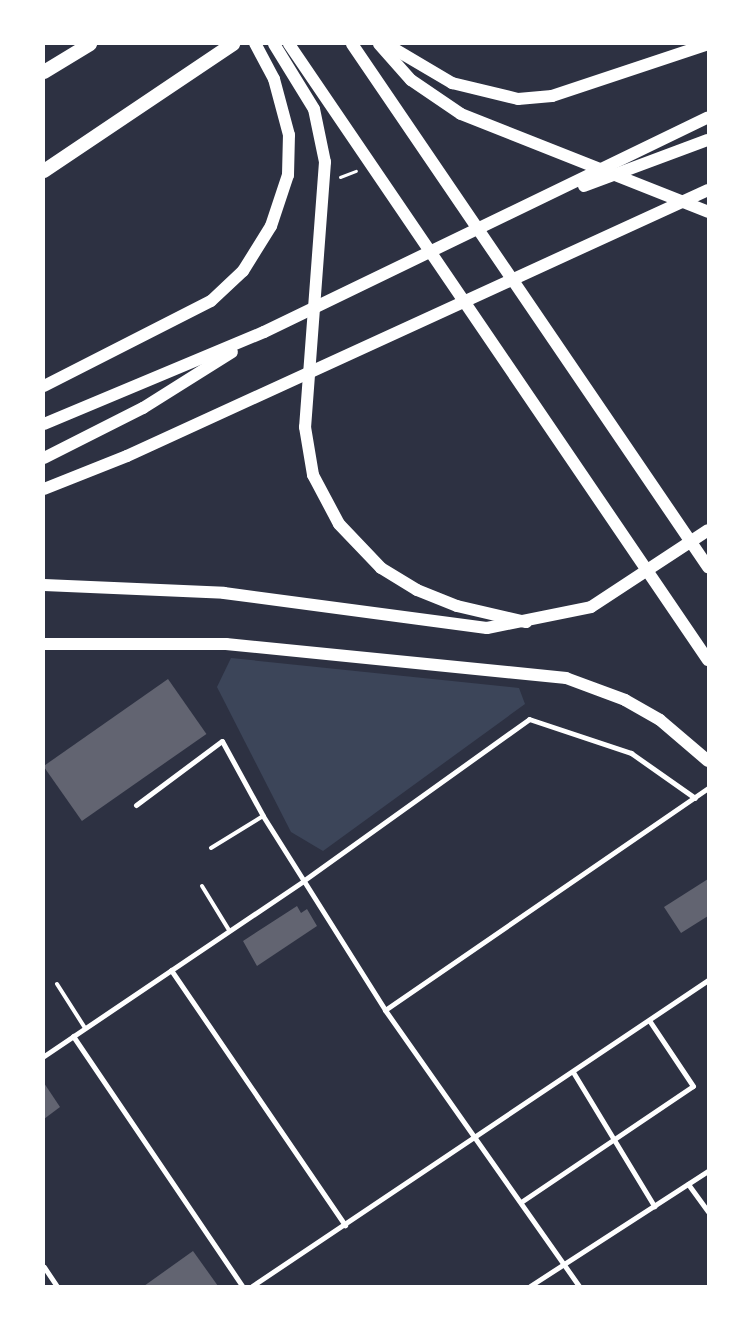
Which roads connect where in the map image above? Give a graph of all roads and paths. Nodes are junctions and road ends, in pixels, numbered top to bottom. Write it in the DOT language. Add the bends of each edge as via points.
graph roads {
  1 [pos="90,44"];
  2 [pos="233,44"];
  3 [pos="255,44"];
  4 [pos="274,44"];
  5 [pos="289,44"];
  6 [pos="352,44"];
  7 [pos="379,44"];
  8 [pos="386,44"];
  9 [pos="708,44"];
  10 [pos="44,72"];
  11 [pos="708,117"];
  12 [pos="708,140"];
  13 [pos="374,165"];
  14 [pos="44,171"];
  15 [pos="323,182"];
  16 [pos="708,190"];
  17 [pos="520,210"];
  18 [pos="708,212"];
  19 [pos="264,332"];
  20 [pos="44,386"];
  21 [pos="44,424"];
  22 [pos="44,458"];
  23 [pos="44,489"];
  24 [pos="708,530"];
  25 [pos="708,567"];
  26 [pos="50,585"];
  27 [pos="526,622"];
  28 [pos="44,644"];
  29 [pos="708,660"];
  30 [pos="708,761"];
  31 [pos="708,788"];
  32 [pos="695,798"];
  33 [pos="136,805"];
  34 [pos="264,816"];
  35 [pos="211,848"];
  36 [pos="303,881"];
  37 [pos="202,886"];
  38 [pos="229,930"];
  39 [pos="170,970"];
  40 [pos="708,980"];
  41 [pos="57,984"];
  42 [pos="385,1010"];
  43 [pos="649,1020"];
  44 [pos="85,1028"];
  45 [pos="73,1036"];
  46 [pos="44,1056"];
  47 [pos="573,1072"];
  48 [pos="615,1138"];
  49 [pos="476,1139"];
  50 [pos="708,1171"];
  51 [pos="688,1184"];
  52 [pos="520,1202"];
  53 [pos="654,1206"];
  54 [pos="708,1212"];
  55 [pos="345,1225"];
  56 [pos="564,1263"];
  57 [pos="44,1268"];
  58 [pos="57,1286"];
  59 [pos="242,1286"];
  60 [pos="252,1286"];
  61 [pos="530,1286"];
  62 [pos="579,1286"];
  1 -- 10 [label="highway"];
  2 -- 14 [label="highway"];
  3 -- 20 [label="main road" via="274,80 290,135 288,175 271,226 243,270 211,301"];
  4 -- 15 [label="main road" via="314,109 325,162"];
  5 -- 13 [label="main road"];
  6 -- 25 [label="main road"];
  7 -- 18 [label="main road" via="411,80 461,114"];
  8 -- 9 [label="main road" via="452,83 488,95 547,97"];
  11 -- 17 [label="main road"];
  12 -- 17 [label="main road"];
  13 -- 15 [label="path"];
  13 -- 29 [label="main road"];
  15 -- 27 [label="main road" via="306,430 313,475 339,524 380,568 417,590 457,606"];
  16 -- 23 [label="main road" via="127,456"];
  17 -- 19 [label="main road"];
  19 -- 21 [label="main road"];
  19 -- 22 [label="main road" via="143,408"];
  24 -- 27 [label="main road" via="591,607"];
  26 -- 27 [label="main road" via="224,593 468,627"];
  28 -- 30 [label="main road" via="226,644 566,678 625,700 660,720"];
  31 -- 32 [label="street"];
  32 -- 36 [label="street" via="631,753 529,718"];
  32 -- 42 [label="street"];
  33 -- 34 [label="street" via="222,741"];
  34 -- 35 [label="lane"];
  34 -- 36 [label="street"];
  36 -- 38 [label="street"];
  36 -- 42 [label="street"];
  37 -- 38 [label="lane"];
  38 -- 39 [label="street"];
  39 -- 44 [label="street"];
  39 -- 55 [label="street"];
  40 -- 43 [label="street"];
  41 -- 44 [label="lane"];
  42 -- 49 [label="street"];
  43 -- 47 [label="street"];
  43 -- 48 [label="street" via="693,1086"];
  44 -- 45 [label="street"];
  45 -- 46 [label="street"];
  45 -- 59 [label="street"];
  47 -- 48 [label="street"];
  47 -- 49 [label="street"];
  48 -- 52 [label="street"];
  48 -- 53 [label="street"];
  49 -- 52 [label="street"];
  49 -- 55 [label="street"];
  50 -- 51 [label="street"];
  51 -- 53 [label="street"];
  51 -- 54 [label="street"];
  52 -- 56 [label="street"];
  53 -- 56 [label="street"];
  55 -- 60 [label="street"];
  56 -- 61 [label="street"];
  56 -- 62 [label="street"];
  57 -- 58 [label="street"];
}
